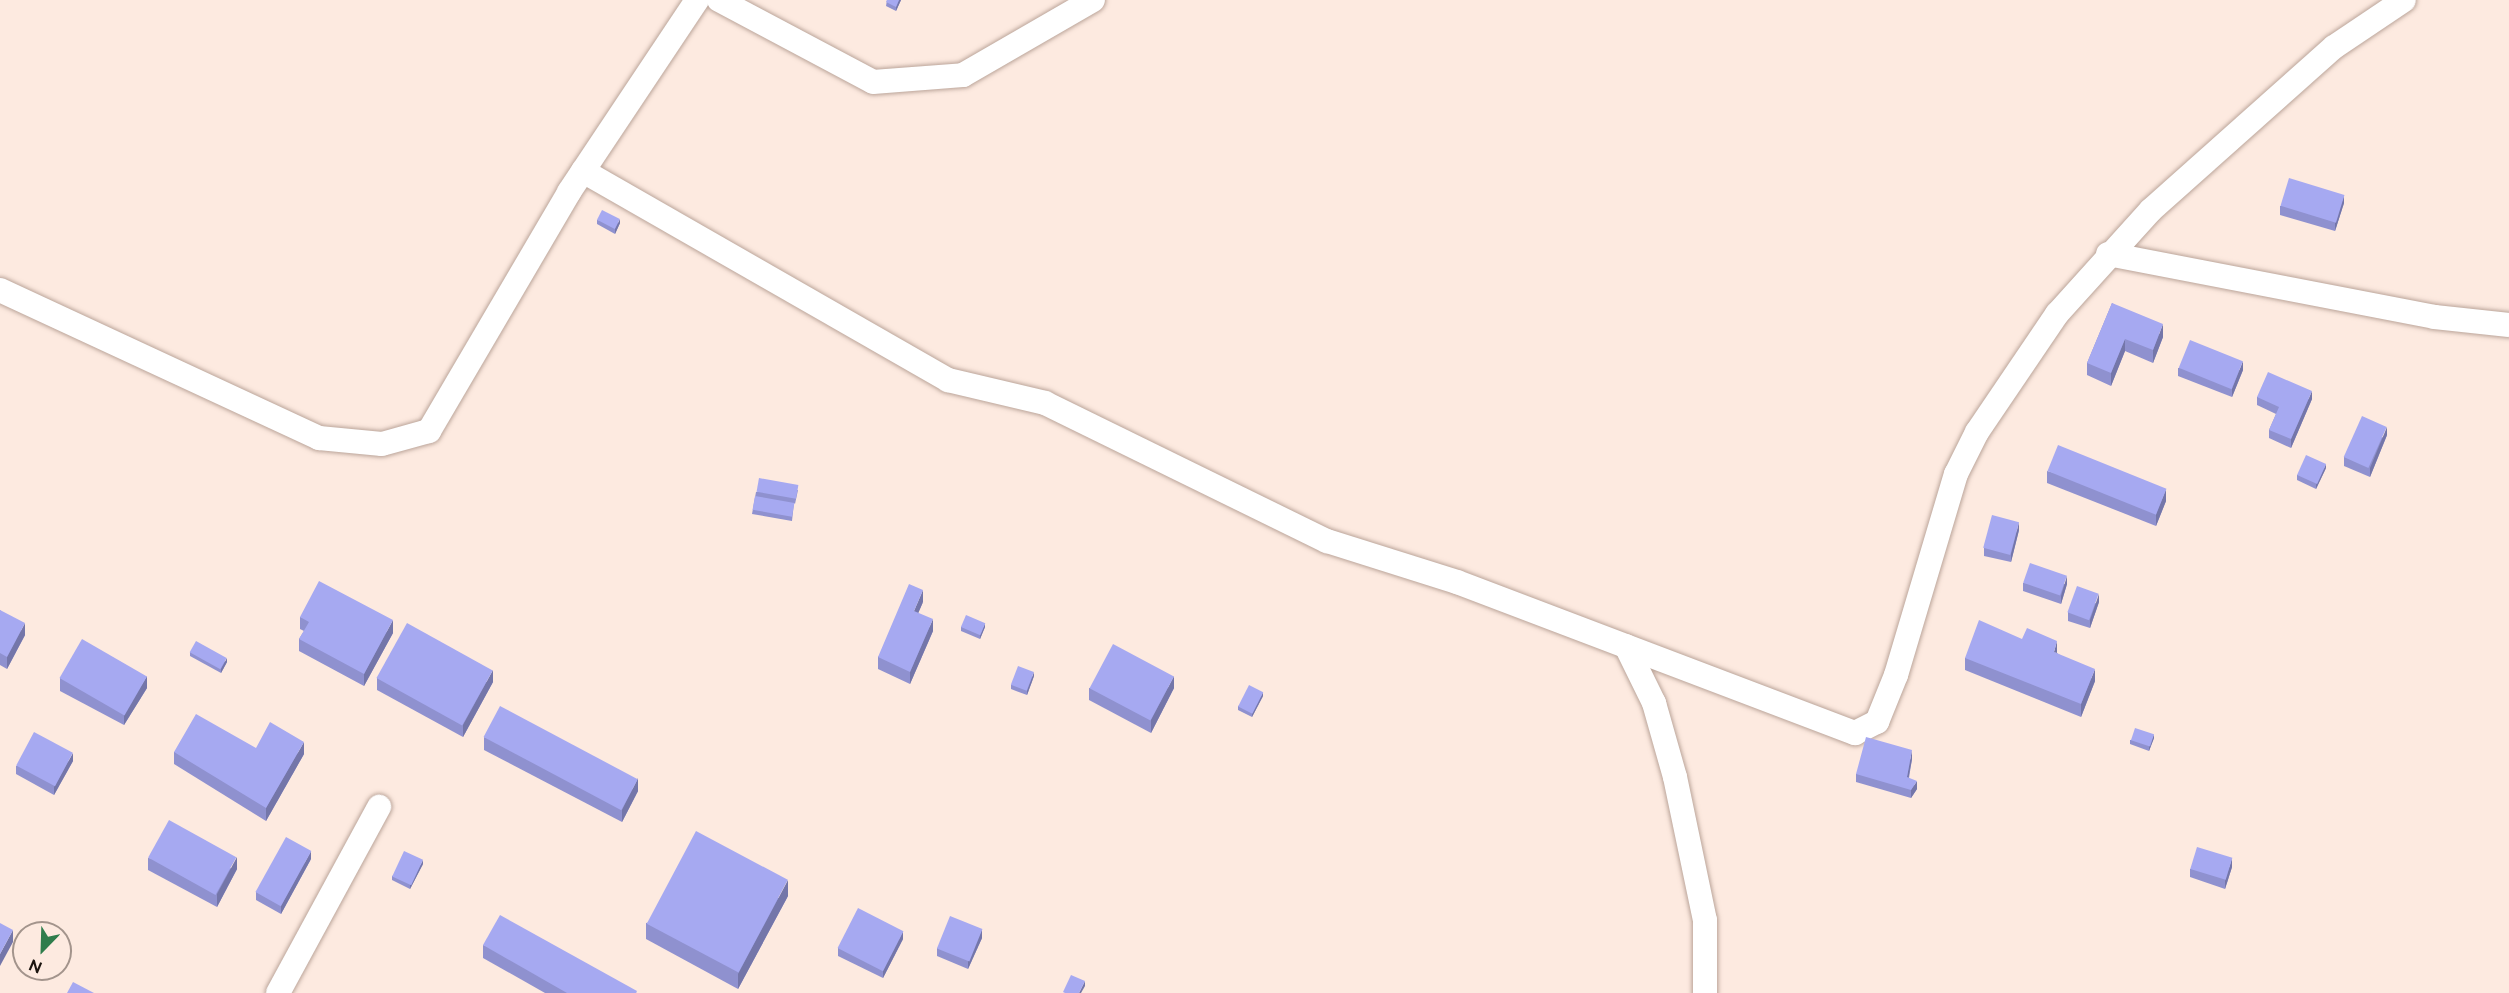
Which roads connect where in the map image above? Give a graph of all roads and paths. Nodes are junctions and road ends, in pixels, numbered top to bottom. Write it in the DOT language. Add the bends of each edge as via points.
graph roads {
  1 [pos="697,0"];
  2 [pos="719,0"];
  3 [pos="1093,0"];
  4 [pos="2404,0"];
  5 [pos="583,171"];
  6 [pos="2108,254"];
  7 [pos="0,290"];
  8 [pos="2509,325"];
  9 [pos="1626,646"];
  10 [pos="379,807"];
  11 [pos="278,993"];
  12 [pos="1705,993"];
  1 -- 5 [label="street"];
  2 -- 3 [label="street" via="873,82 963,75"];
  4 -- 6 [label="street" via="2334,47"];
  5 -- 7 [label="street" via="429,431 382,444 319,438"];
  5 -- 9 [label="street" via="948,380 1046,403 1328,541 1457,582"];
  6 -- 8 [label="street" via="2435,318"];
  6 -- 9 [label="street" via="2057,314 1962,464 1943,509 1896,675 1871,728 1846,731"];
  9 -- 12 [label="street" via="1654,703 1676,777 1705,920"];
  10 -- 11 [label="street"];
}
